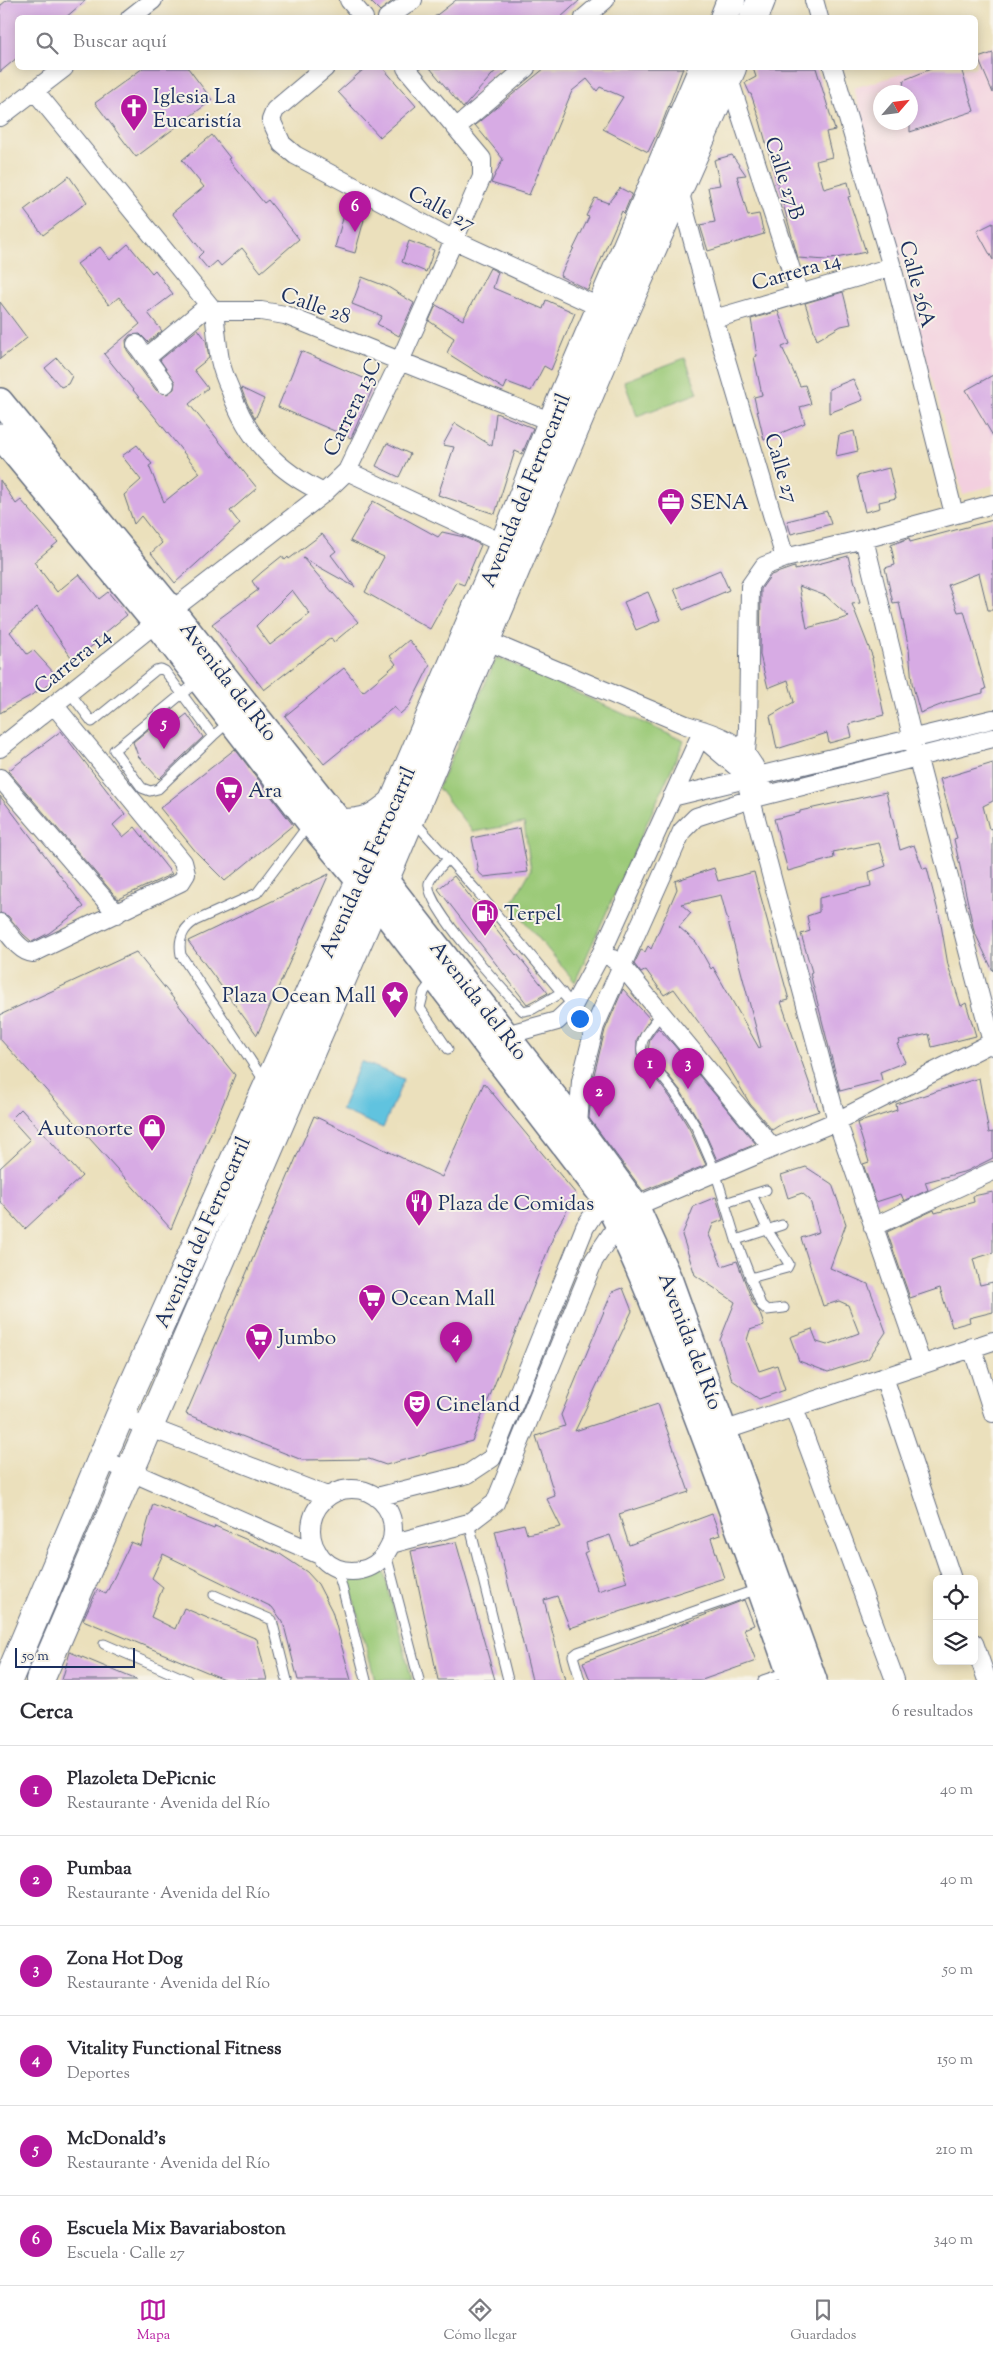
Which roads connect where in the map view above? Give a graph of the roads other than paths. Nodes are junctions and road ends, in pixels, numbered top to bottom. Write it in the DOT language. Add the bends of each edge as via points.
graph roads {
  1 [pos="153,0"];
  2 [pos="349,0"];
  3 [pos="413,0"];
  4 [pos="605,0"];
  5 [pos="731,0"];
  6 [pos="761,0"];
  7 [pos="814,0"];
  8 [pos="134,15"];
  9 [pos="362,15"];
  10 [pos="391,15"];
  11 [pos="588,15"];
  12 [pos="725,15"];
  13 [pos="755,15"];
  14 [pos="818,15"];
  15 [pos="61,70"];
  16 [pos="323,70"];
  17 [pos="408,70"];
  18 [pos="524,70"];
  19 [pos="701,70"];
  20 [pos="834,70"];
  21 [pos="730,72"];
  22 [pos="34,90"];
  23 [pos="0,117"];
  24 [pos="456,128"];
  25 [pos="679,190"];
  26 [pos="454,240"];
  27 [pos="892,267"];
  28 [pos="799,294"];
  29 [pos="211,308"];
  30 [pos="611,313"];
  31 [pos="714,319"];
  32 [pos="400,361"];
  33 [pos="164,384"];
  34 [pos="0,402"];
  35 [pos="552,422"];
  36 [pos="0,436"];
  37 [pos="347,471"];
  38 [pos="324,494"];
  39 [pos="993,504"];
  40 [pos="954,514"];
  41 [pos="864,539"];
  42 [pos="504,544"];
  43 [pos="785,558"];
  44 [pos="164,617"];
  45 [pos="476,636"];
  46 [pos="191,687"];
  47 [pos="70,693"];
  48 [pos="54,705"];
  49 [pos="993,719"];
  50 [pos="222,728"];
  51 [pos="702,733"];
  52 [pos="993,738"];
  53 [pos="0,748"];
  54 [pos="915,748"];
  55 [pos="746,751"];
  56 [pos="0,778"];
  57 [pos="754,779"];
  58 [pos="672,797"];
  59 [pos="758,797"];
  60 [pos="402,810"];
  61 [pos="310,823"];
  62 [pos="341,823"];
  63 [pos="448,859"];
  64 [pos="372,880"];
  65 [pos="117,914"];
  66 [pos="0,923"];
  67 [pos="602,952"];
  68 [pos="621,965"];
  69 [pos="434,978"];
  70 [pos="562,992"];
  71 [pos="574,1006"];
  72 [pos="661,1014"];
  73 [pos="506,1035"];
  74 [pos="993,1044"];
  75 [pos="448,1049"];
  76 [pos="268,1086"];
  77 [pos="837,1121"];
  78 [pos="578,1127"];
  79 [pos="772,1147"];
  80 [pos="715,1171"];
  81 [pos="993,1171"];
  82 [pos="766,1190"];
  83 [pos="752,1196"];
  84 [pos="604,1198"];
  85 [pos="725,1203"];
  86 [pos="636,1206"];
  87 [pos="618,1224"];
  88 [pos="782,1226"];
  89 [pos="874,1227"];
  90 [pos="768,1231"];
  91 [pos="736,1240"];
  92 [pos="750,1278"];
  93 [pos="784,1308"];
  94 [pos="993,1341"];
  95 [pos="972,1347"];
  96 [pos="922,1365"];
  97 [pos="884,1377"];
  98 [pos="794,1408"];
  99 [pos="993,1413"];
  100 [pos="120,1416"];
  101 [pos="148,1428"];
  102 [pos="714,1434"];
  103 [pos="102,1459"];
  104 [pos="129,1472"];
  105 [pos="327,1496"];
  106 [pos="376,1496"];
  107 [pos="468,1523"];
  108 [pos="388,1549"];
  109 [pos="320,1556"];
  110 [pos="335,1567"];
  111 [pos="951,1575"];
  112 [pos="760,1588"];
  113 [pos="214,1595"];
  114 [pos="104,1644"];
  115 [pos="978,1655"];
  116 [pos="791,1676"];
  117 [pos="7,1678"];
  118 [pos="986,1678"];
  119 [pos="40,1680"];
  120 [pos="187,1680"];
  121 [pos="287,1680"];
  122 [pos="366,1680"];
  123 [pos="419,1680"];
  124 [pos="508,1680"];
  125 [pos="580,1680"];
  126 [pos="763,1680"];
  127 [pos="814,1680"];
  128 [pos="895,1680"];
  1 -- 8 [label="street"];
  2 -- 9 [label="street"];
  3 -- 10 [label="street"];
  4 -- 11 [label="street"];
  5 -- 12 [label="main road"];
  6 -- 13 [label="main road"];
  7 -- 14 [label="street"];
  15 -- 22 [label="street"];
  16 -- 26 [label="street, Calle 27" via="275,110 271,120 282,144 295,155"];
  17 -- 24 [label="street"];
  18 -- 24 [label="street"];
  19 -- 30 [label="main road, Avenida del Ferrocarril"];
  20 -- 27 [label="street, Calle 26A"];
  21 -- 25 [label="main road, Avenida del Ferrocarril"];
  21 -- 28 [label="street, Calle 27B"];
  22 -- 23 [label="street"];
  22 -- 29 [label="street"];
  24 -- 26 [label="street, Carrera 13C" via="482,158 482,177"];
  25 -- 30 [label="main road, Avenida del Ferrocarril"];
  25 -- 31 [label="street, Calle 27"];
  26 -- 30 [label="street, Calle 27"];
  26 -- 32 [label="street, Carrera 13C"];
  27 -- 28 [label="street, Carrera 14"];
  27 -- 40 [label="street, Calle 26A"];
  28 -- 31 [label="street, Carrera 14"];
  29 -- 32 [label="street, Calle 28" via="285,315"];
  29 -- 33 [label="street" via="141,351"];
  29 -- 38 [label="street" via="220,362 239,415 255,441 277,462 301,482"];
  30 -- 35 [label="main road, Avenida del Ferrocarril"];
  30 -- 45 [label="main road, Avenida del Ferrocarril"];
  31 -- 43 [label="street, Calle 27"];
  32 -- 35 [label="street, Calle 28"];
  32 -- 37 [label="street, Carrera 13C"];
  34 -- 44 [label="main road, Avenida del Río"];
  35 -- 42 [label="main road, Avenida del Ferrocarril"];
  36 -- 44 [label="main road, Avenida del Río"];
  37 -- 38 [label="street, Carrera 13C"];
  37 -- 42 [label="street"];
  38 -- 44 [label="street, Carrera 13C"];
  39 -- 40 [label="street"];
  40 -- 41 [label="street"];
  41 -- 43 [label="street"];
  41 -- 54 [label="street"];
  42 -- 45 [label="main road, Avenida del Ferrocarril"];
  43 -- 55 [label="street" via="764,566 750,586"];
  44 -- 46 [label="main road, Avenida del Río"];
  44 -- 47 [label="street, Carrera 14"];
  44 -- 62 [label="main road, Avenida del Río"];
  45 -- 51 [label="street"];
  45 -- 60 [label="main road, Avenida del Ferrocarril"];
  46 -- 47 [label="lane" via="161,668 92,722"];
  46 -- 50 [label="main road, Avenida del Río"];
  46 -- 50 [label="lane" via="114,750 142,788 158,789"];
  47 -- 48 [label="street, Carrera 14"];
  48 -- 53 [label="street, Carrera 14"];
  48 -- 65 [label="street" via="183,862 186,874 181,882"];
  49 -- 54 [label="street"];
  50 -- 61 [label="main road, Avenida del Río"];
  51 -- 55 [label="street" via="719,735"];
  51 -- 57 [label="street"];
  51 -- 58 [label="street"];
  52 -- 54 [label="street"];
  54 -- 57 [label="street"];
  54 -- 59 [label="street"];
  54 -- 74 [label="street"];
  55 -- 57 [label="street"];
  56 -- 65 [label="street"];
  57 -- 58 [label="street"];
  57 -- 59 [label="street"];
  58 -- 67 [label="street"];
  59 -- 68 [label="street" via="696,817 682,831"];
  59 -- 77 [label="street"];
  60 -- 62 [label="main road" via="358,823"];
  60 -- 63 [label="lane"];
  60 -- 64 [label="main road, Avenida del Ferrocarril"];
  61 -- 64 [label="main road, Avenida del Río"];
  61 -- 76 [label="lane" via="257,893 195,921 181,935 181,955"];
  62 -- 64 [label="main road, Avenida del Río"];
  63 -- 70 [label="lane"];
  63 -- 70 [label="lane" via="429,881 429,888 436,907 487,971 523,1011 533,1009"];
  64 -- 69 [label="main road, Avenida del Río"];
  64 -- 73 [label="main road, Avenida del Río"];
  64 -- 76 [label="main road, Avenida del Ferrocarril"];
  64 -- 101 [label="main road, Avenida del Ferrocarril"];
  65 -- 66 [label="street" via="33,953 26,953"];
  67 -- 68 [label="street"];
  67 -- 71 [label="street"];
  68 -- 72 [label="street"];
  68 -- 78 [label="street" via="595,1026 581,1081"];
  69 -- 75 [label="lane" via="424,992 420,1008"];
  69 -- 84 [label="main road, Avenida del Río"];
  70 -- 71 [label="lane"];
  71 -- 73 [label="street" via="557,1022"];
  72 -- 79 [label="street"];
  72 -- 80 [label="lane" via="643,1038 642,1052 696,1128"];
  73 -- 78 [label="main road, Avenida del Río"];
  74 -- 77 [label="street"];
  76 -- 100 [label="main road, Avenida del Ferrocarril"];
  77 -- 79 [label="street"];
  77 -- 89 [label="street"];
  78 -- 86 [label="main road, Avenida del Río"];
  79 -- 80 [label="street"];
  80 -- 85 [label="lane"];
  80 -- 86 [label="street"];
  81 -- 89 [label="street"];
  82 -- 83 [label="lane"];
  83 -- 85 [label="lane"];
  83 -- 90 [label="lane"];
  84 -- 87 [label="main road, Avenida del Río"];
  84 -- 106 [label="street" via="585,1228 492,1458 468,1474"];
  85 -- 91 [label="lane"];
  86 -- 102 [label="main road, Avenida del Río" via="670,1281"];
  87 -- 102 [label="main road, Avenida del Río"];
  87 -- 107 [label="street" via="594,1260 495,1503"];
  88 -- 90 [label="lane"];
  89 -- 96 [label="street"];
  90 -- 91 [label="lane"];
  90 -- 92 [label="lane" via="789,1264 787,1268"];
  91 -- 92 [label="lane"];
  92 -- 93 [label="lane" via="763,1309"];
  94 -- 95 [label="street"];
  95 -- 96 [label="street"];
  95 -- 99 [label="street"];
  96 -- 97 [label="street"];
  97 -- 98 [label="street"];
  97 -- 111 [label="street"];
  98 -- 102 [label="street"];
  98 -- 128 [label="street"];
  100 -- 101 [label="street"];
  100 -- 103 [label="main road, Avenida del Ferrocarril"];
  101 -- 104 [label="main road, Avenida del Ferrocarril"];
  101 -- 105 [label="street"];
  102 -- 112 [label="main road, Avenida del Río"];
  102 -- 127 [label="main road, Avenida del Río"];
  103 -- 104 [label="street"];
  103 -- 117 [label="main road, Avenida del Ferrocarril"];
  104 -- 109 [label="street"];
  104 -- 119 [label="main road, Avenida del Ferrocarril"];
  105 -- 106 [label="street" via="352,1488"];
  105 -- 109 [label="street" via="313,1518 312,1538"];
  106 -- 108 [label="street" via="386,1506 391,1518 393,1531"];
  107 -- 108 [label="street"];
  107 -- 124 [label="lane"];
  108 -- 110 [label="street" via="368,1568 346,1570"];
  108 -- 123 [label="lane"];
  109 -- 110 [label="street"];
  110 -- 122 [label="lane"];
  112 -- 116 [label="main road, Avenida del Río"];
  112 -- 125 [label="lane" via="578,1652 573,1656"];
  113 -- 121 [label="lane" via="272,1620"];
  114 -- 120 [label="lane"];
  115 -- 118 [label="street"];
  116 -- 126 [label="lane"];
}
